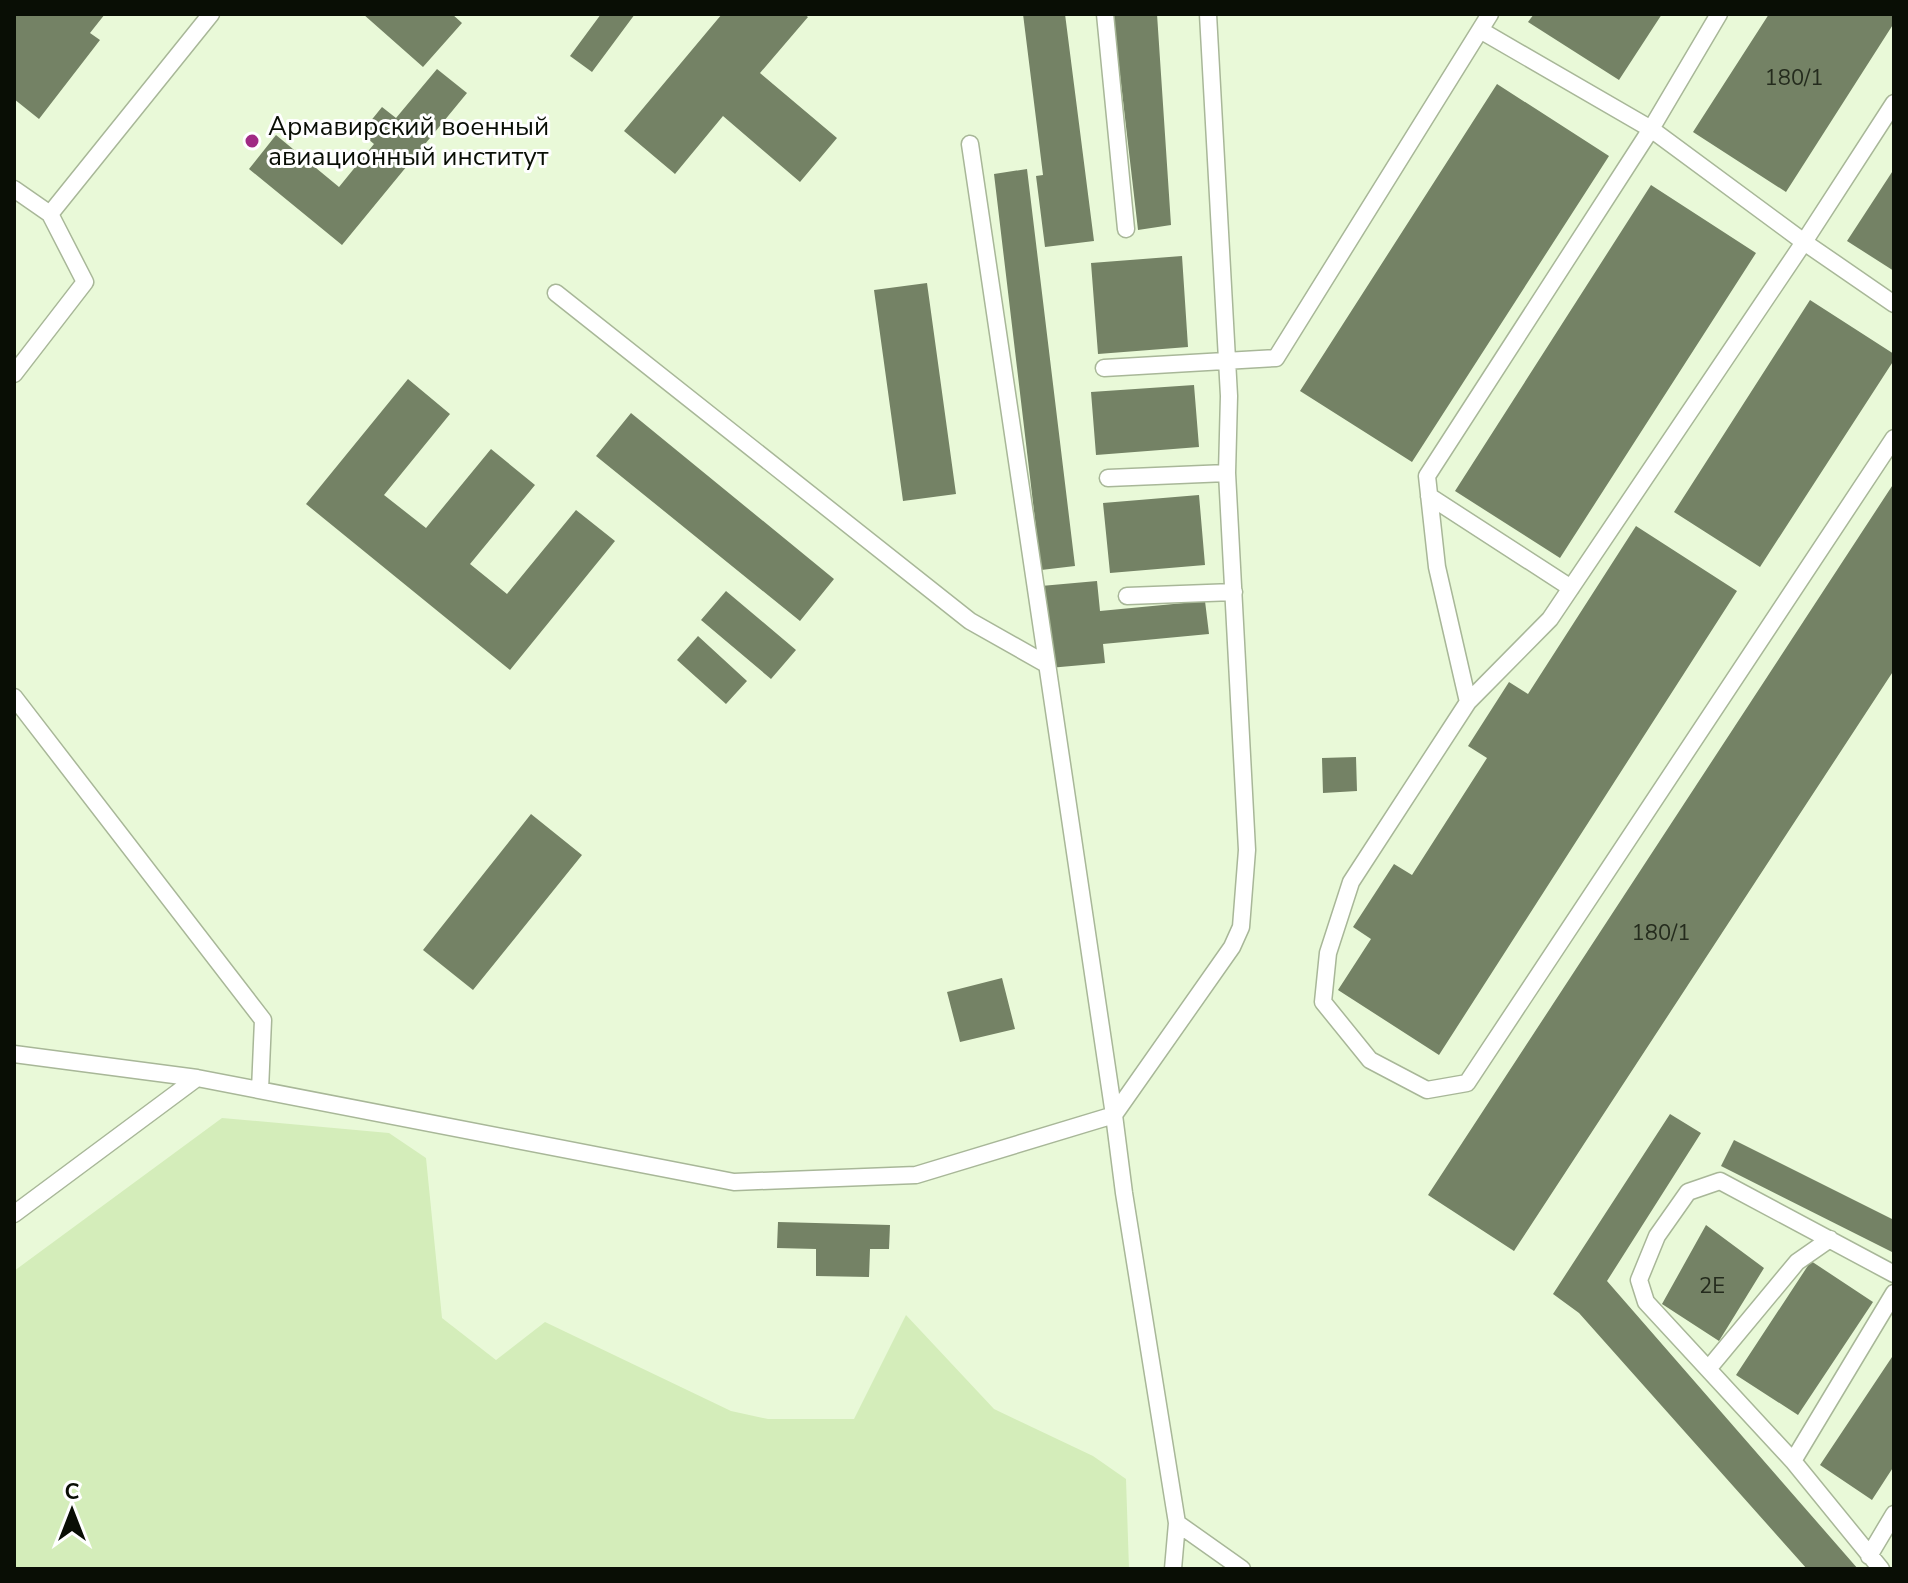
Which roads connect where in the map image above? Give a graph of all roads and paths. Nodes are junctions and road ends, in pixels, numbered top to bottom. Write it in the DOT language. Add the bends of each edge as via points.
graph roads {
  1 [pos="211,14"];
  2 [pos="1105,14"];
  3 [pos="1208,14"];
  4 [pos="1490,14"];
  5 [pos="1719,14"];
  6 [pos="1480,30"];
  7 [pos="1894,103"];
  8 [pos="1651,129"];
  9 [pos="970,144"];
  10 [pos="14,189"];
  11 [pos="50,214"];
  12 [pos="1126,229"];
  13 [pos="1804,242"];
  14 [pos="556,293"];
  15 [pos="1894,304"];
  16 [pos="1227,359"];
  17 [pos="1104,368"];
  18 [pos="14,374"];
  19 [pos="1894,438"];
  20 [pos="1227,473"];
  21 [pos="1108,478"];
  22 [pos="1429,496"];
  23 [pos="1571,588"];
  24 [pos="1234,592"];
  25 [pos="1127,596"];
  26 [pos="1046,664"];
  27 [pos="14,697"];
  28 [pos="1468,702"];
  29 [pos="14,1054"];
  30 [pos="197,1078"];
  31 [pos="260,1090"];
  32 [pos="1114,1115"];
  33 [pos="14,1214"];
  34 [pos="1830,1239"];
  35 [pos="1894,1274"];
  36 [pos="1894,1293"];
  37 [pos="1709,1368"];
  38 [pos="1793,1461"];
  39 [pos="1894,1514"];
  40 [pos="1177,1523"];
  41 [pos="1869,1556"];
  42 [pos="1173,1569"];
  43 [pos="1242,1569"];
  44 [pos="1881,1569"];
  1 -- 11 [label="lane"];
  2 -- 12 [label="lane"];
  3 -- 16 [label="lane"];
  4 -- 6 [label="lane"];
  5 -- 8 [label="lane"];
  6 -- 8 [label="lane"];
  6 -- 16 [label="lane" via="1276,358"];
  7 -- 13 [label="lane"];
  8 -- 13 [label="lane"];
  8 -- 22 [label="lane" via="1427,476"];
  9 -- 26 [label="lane"];
  10 -- 11 [label="lane"];
  11 -- 18 [label="lane" via="85,282"];
  13 -- 15 [label="lane"];
  13 -- 23 [label="lane"];
  14 -- 26 [label="lane" via="970,621"];
  16 -- 17 [label="lane"];
  16 -- 20 [label="lane"];
  19 -- 28 [label="lane" via="1467,1083 1427,1090 1370,1060 1323,1002 1328,953 1351,882"];
  20 -- 21 [label="lane"];
  20 -- 24 [label="lane"];
  22 -- 23 [label="lane"];
  22 -- 28 [label="lane" via="1437,567"];
  23 -- 28 [label="lane" via="1550,619"];
  24 -- 25 [label="lane"];
  24 -- 32 [label="lane" via="1247,850 1241,927"];
  26 -- 32 [label="lane"];
  27 -- 31 [label="lane" via="263,1020"];
  29 -- 30 [label="lane"];
  30 -- 31 [label="lane"];
  30 -- 33 [label="lane"];
  31 -- 32 [label="lane" via="734,1182 916,1175"];
  32 -- 40 [label="lane"];
  34 -- 35 [label="lane"];
  34 -- 37 [label="lane" via="1797,1262"];
  34 -- 37 [label="lane" via="1720,1181 1688,1192 1657,1236 1639,1280 1646,1302"];
  36 -- 38 [label="lane"];
  37 -- 38 [label="lane"];
  38 -- 41 [label="lane"];
  39 -- 41 [label="lane"];
  40 -- 42 [label="lane"];
  40 -- 43 [label="lane"];
  41 -- 44 [label="lane"];
}
